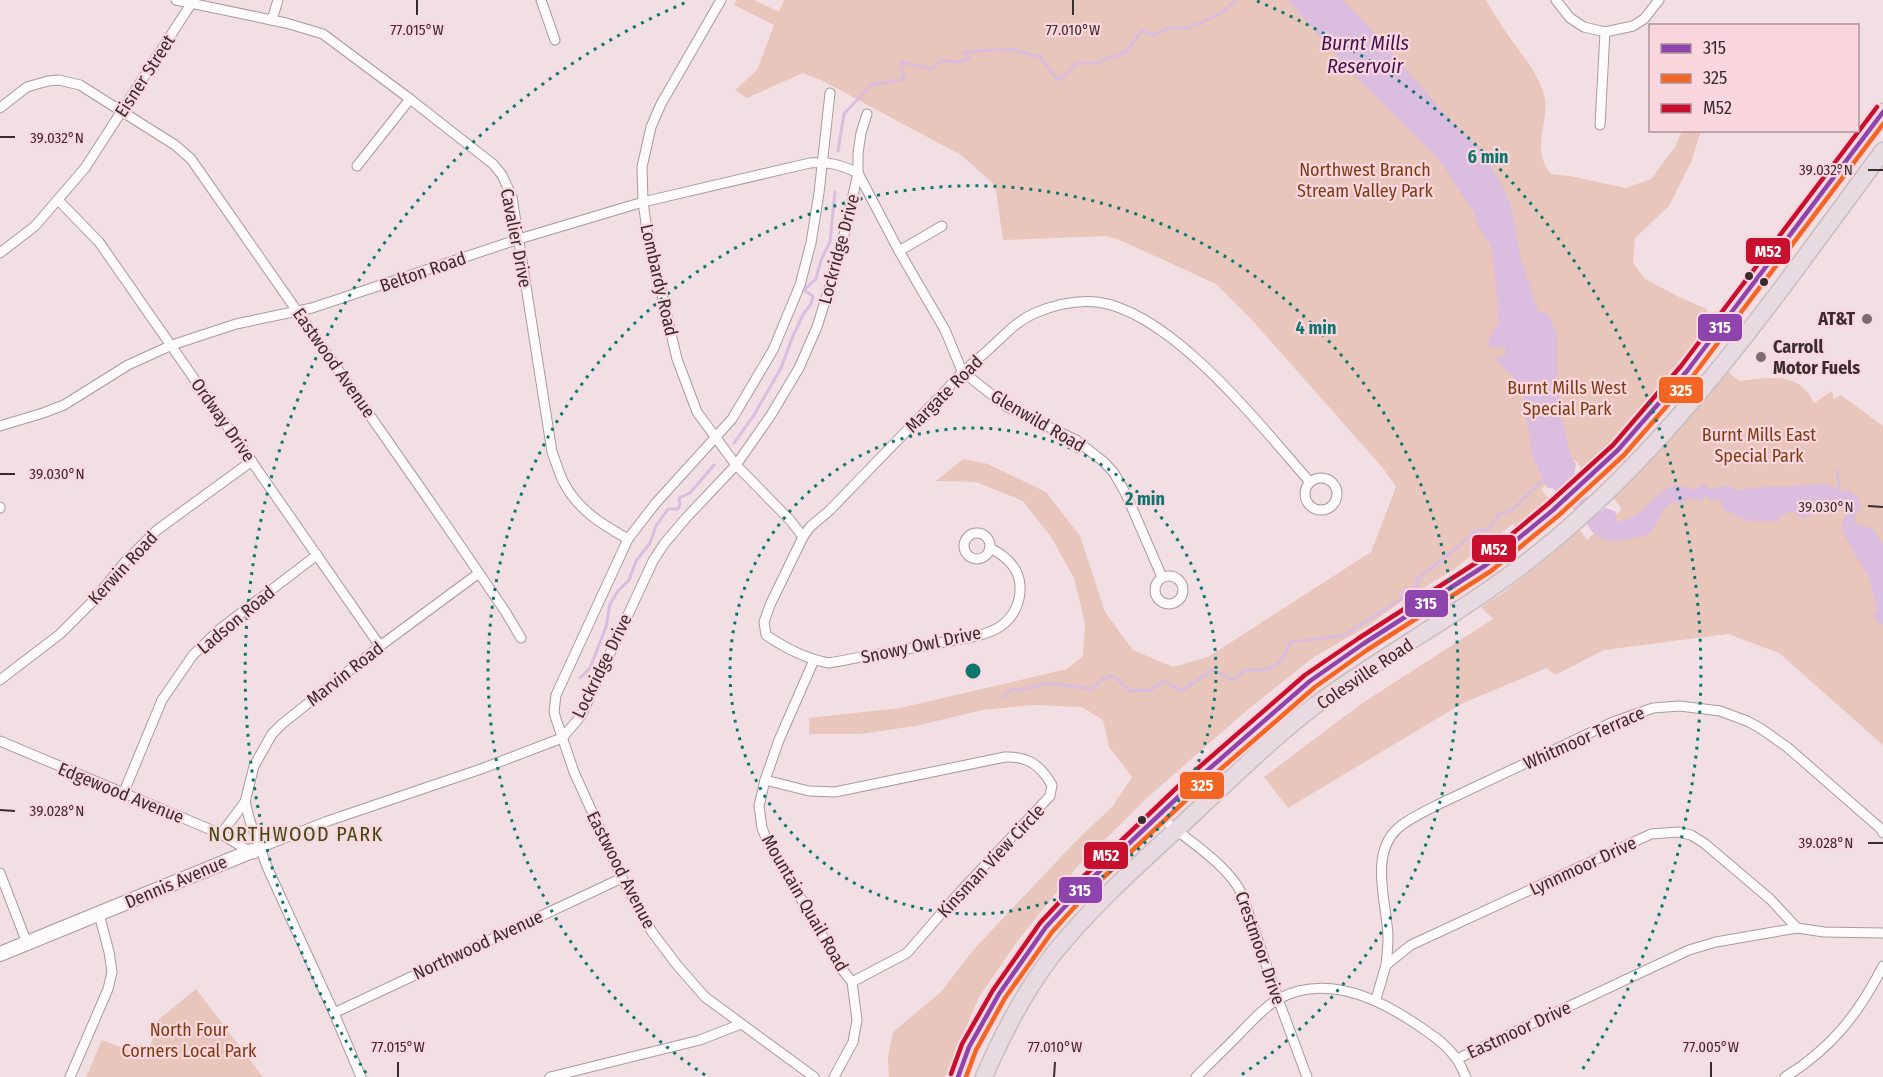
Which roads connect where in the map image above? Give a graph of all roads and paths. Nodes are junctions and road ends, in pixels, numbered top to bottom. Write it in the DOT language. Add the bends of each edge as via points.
graph roads {
  1 [pos="176,0"];
  2 [pos="278,0"];
  3 [pos="541,0"];
  4 [pos="721,0"];
  5 [pos="1556,0"];
  6 [pos="1659,0"];
  7 [pos="192,3"];
  8 [pos="272,20"];
  9 [pos="1605,32"];
  10 [pos="555,40"];
  11 [pos="830,93"];
  12 [pos="410,99"];
  13 [pos="0,108"];
  14 [pos="123,111"];
  15 [pos="1883,112"];
  16 [pos="867,114"];
  17 [pos="1600,125"];
  18 [pos="1883,151"];
  19 [pos="823,162"];
  20 [pos="357,166"];
  21 [pos="858,173"];
  22 [pos="58,200"];
  23 [pos="643,202"];
  24 [pos="942,226"];
  25 [pos="519,239"];
  26 [pos="899,251"];
  27 [pos="0,253"];
  28 [pos="297,311"];
  29 [pos="172,345"];
  30 [pos="962,371"];
  31 [pos="0,426"];
  32 [pos="715,437"];
  33 [pos="252,461"];
  34 [pos="736,465"];
  35 [pos="1310,482"];
  36 [pos="803,537"];
  37 [pos="628,538"];
  38 [pos="990,548"];
  39 [pos="317,555"];
  40 [pos="480,573"];
  41 [pos="1162,577"];
  42 [pos="521,638"];
  43 [pos="380,646"];
  44 [pos="814,660"];
  45 [pos="0,680"];
  46 [pos="562,738"];
  47 [pos="0,741"];
  48 [pos="765,780"];
  49 [pos="123,794"];
  50 [pos="245,802"];
  51 [pos="1158,815"];
  52 [pos="1175,831"];
  53 [pos="1883,833"];
  54 [pos="221,834"];
  55 [pos="256,849"];
  56 [pos="0,873"];
  57 [pos="622,878"];
  58 [pos="99,914"];
  59 [pos="1797,928"];
  60 [pos="1883,933"];
  61 [pos="27,943"];
  62 [pos="0,954"];
  63 [pos="1386,965"];
  64 [pos="1883,966"];
  65 [pos="852,982"];
  66 [pos="1278,999"];
  67 [pos="1376,999"];
  68 [pos="334,1013"];
  69 [pos="741,1024"];
  70 [pos="1457,1059"];
  71 [pos="70,1077"];
  72 [pos="361,1077"];
  73 [pos="550,1077"];
  74 [pos="814,1077"];
  75 [pos="834,1077"];
  76 [pos="957,1077"];
  77 [pos="984,1077"];
  78 [pos="1196,1077"];
  79 [pos="1307,1077"];
  80 [pos="1466,1077"];
  81 [pos="1785,1077"];
  1 -- 7 [label="street, Cavalier Drive"];
  2 -- 8 [label="street"];
  3 -- 10 [label="street"];
  4 -- 23 [label="street, Lombardy Road" via="651,128 643,159"];
  5 -- 9 [label="street" via="1570,18 1584,27"];
  6 -- 9 [label="street" via="1633,26"];
  7 -- 8 [label="street, Cavalier Drive"];
  7 -- 14 [label="street, Eisner Street"];
  8 -- 12 [label="street, Cavalier Drive" via="323,34"];
  9 -- 17 [label="street"];
  11 -- 19 [label="street, Lockridge Drive"];
  12 -- 20 [label="street"];
  12 -- 25 [label="street, Cavalier Drive" via="502,175 512,197"];
  13 -- 14 [label="street, Eastwood Avenue" via="27,87 59,80 80,85"];
  14 -- 22 [label="street, Eisner Street"];
  14 -- 28 [label="street, Eastwood Avenue" via="191,159"];
  15 -- 51 [label="highway, Colesville Road" via="1687,371 1585,481 1486,565 1310,681"];
  16 -- 21 [label="street, Lockridge Drive" via="858,153"];
  18 -- 52 [label="highway, Colesville Road" via="1702,389 1664,435 1599,500 1553,541 1457,612 1335,691 1279,735"];
  19 -- 21 [label="street, Belton Road"];
  19 -- 23 [label="street, Belton Road"];
  19 -- 32 [label="street, Lockridge Drive" via="811,243 800,285 773,350 732,419"];
  21 -- 26 [label="street, Glenwild Road"];
  21 -- 34 [label="street, Lockridge Drive" via="840,253 817,327 799,368"];
  22 -- 27 [label="street, Eisner Street" via="35,226"];
  22 -- 29 [label="street, Ordway Drive" via="99,242"];
  23 -- 25 [label="street, Belton Road"];
  23 -- 32 [label="street, Lombardy Road" via="677,359 697,412"];
  24 -- 26 [label="street"];
  25 -- 28 [label="street, Belton Road"];
  25 -- 37 [label="street, Cavalier Drive" via="552,452 565,485 580,506"];
  26 -- 30 [label="street, Glenwild Road" via="945,330"];
  28 -- 29 [label="street, Belton Road" via="236,324"];
  28 -- 40 [label="street, Eastwood Avenue"];
  29 -- 31 [label="street, Belton Road" via="128,365 64,405"];
  29 -- 33 [label="street, Ordway Drive"];
  30 -- 35 [label="street, Margate Road" via="1018,322 1034,313 1082,302 1124,309 1182,345"];
  30 -- 36 [label="street, Margate Road"];
  30 -- 41 [label="street, Glenwild Road" via="1007,407 1076,440 1104,462 1126,494"];
  32 -- 34 [label="street, Lombardy Road"];
  32 -- 37 [label="street, Lockridge Drive"];
  33 -- 39 [label="street, Ordway Drive"];
  33 -- 45 [label="street, Kerwin Road" via="157,530 60,634"];
  34 -- 36 [label="street, Lombardy Road"];
  34 -- 46 [label="street, Lockridge Drive" via="658,553 582,716"];
  36 -- 44 [label="street, Margate Road" via="764,622 766,635"];
  37 -- 46 [label="street, Lockridge Drive" via="556,695 554,712"];
  38 -- 44 [label="street, Snowy Owl Drive" via="1005,555 1021,588 1016,609 999,627 974,636 830,663"];
  39 -- 43 [label="street, Ordway Drive"];
  39 -- 49 [label="street, Ladson Road" via="220,629 193,655 162,700"];
  40 -- 42 [label="street, Eastwood Avenue"];
  40 -- 43 [label="street, Marvin Road"];
  43 -- 50 [label="street, Marvin Road" via="272,734 254,766"];
  44 -- 48 [label="street, Mountain Quail Road"];
  46 -- 55 [label="street, Dennis Avenue"];
  46 -- 57 [label="street, Eastwood Avenue"];
  47 -- 49 [label="street, Edgewood Avenue"];
  48 -- 65 [label="street, Mountain Quail Road" via="759,806 766,838"];
  48 -- 65 [label="street, Kinsman View Circle" via="809,791 835,792 1017,757 1030,760 1052,785 1050,796 907,953"];
  49 -- 54 [label="street, Edgewood Avenue"];
  50 -- 54 [label="street, Marvin Road"];
  50 -- 55 [label="street"];
  51 -- 52 [label="street, Crestmoor Drive"];
  51 -- 76 [label="highway, Colesville Road" via="1046,927 999,994"];
  52 -- 66 [label="street, Crestmoor Drive" via="1236,882"];
  52 -- 77 [label="highway, Colesville Road" via="1088,914 1052,957 1018,1007"];
  53 -- 63 [label="street, Whitmoor Terrace" via="1787,747 1747,721 1720,711 1680,705 1653,708 1613,722 1437,805 1397,830 1389,840 1381,867 1388,938"];
  54 -- 55 [label="street, Edgewood Avenue"];
  55 -- 58 [label="street, Dennis Avenue"];
  55 -- 68 [label="street, Edgewood Avenue"];
  56 -- 61 [label="street"];
  57 -- 68 [label="street, Northwood Avenue"];
  57 -- 69 [label="street, Eastwood Avenue" via="676,965 705,997"];
  58 -- 61 [label="street, Dennis Avenue"];
  58 -- 71 [label="street" via="112,972"];
  59 -- 60 [label="street, Eastmoor Drive"];
  59 -- 63 [label="street, Lynnmoor Drive" via="1770,899 1704,843 1678,832 1651,834 1411,945"];
  59 -- 70 [label="street, Eastmoor Drive" via="1689,950"];
  61 -- 62 [label="street, Dennis Avenue"];
  63 -- 67 [label="street"];
  64 -- 81 [label="street" via="1849,1022 1808,1063"];
  65 -- 75 [label="street, Mountain Quail Road" via="857,1020 853,1042"];
  66 -- 67 [label="street, Eastmoor Drive" via="1300,990 1329,988"];
  66 -- 78 [label="street, Eastmoor Drive"];
  66 -- 79 [label="street, Crestmoor Drive"];
  67 -- 70 [label="street, Eastmoor Drive" via="1433,1035"];
  68 -- 72 [label="street, Edgewood Avenue"];
  69 -- 73 [label="street" via="700,1040"];
  69 -- 74 [label="street, Eastwood Avenue"];
  70 -- 80 [label="street"];
}
